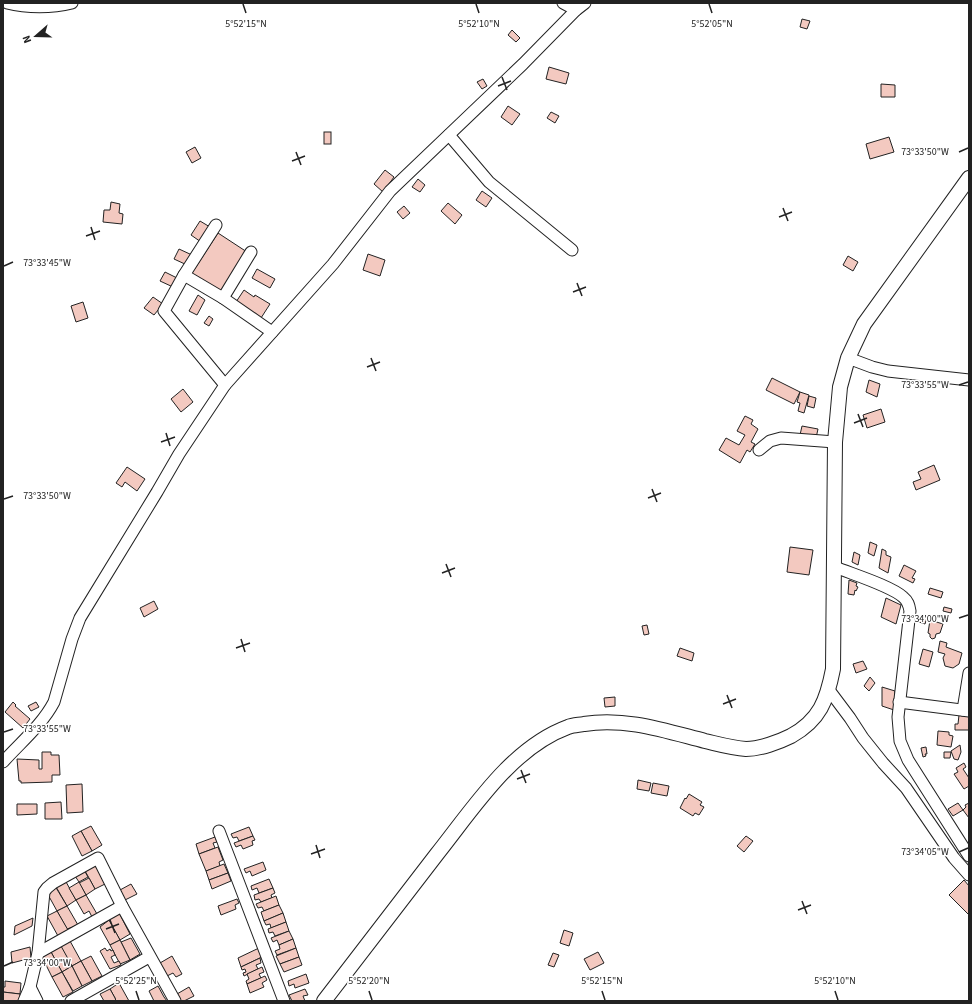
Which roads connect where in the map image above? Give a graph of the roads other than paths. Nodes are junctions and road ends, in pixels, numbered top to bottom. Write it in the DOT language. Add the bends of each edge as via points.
graph roads {
  1 [pos="8,3"];
  2 [pos="72,3"];
  3 [pos="563,3"];
  4 [pos="585,3"];
  5 [pos="576,10"];
  6 [pos="449,135"];
  7 [pos="969,178"];
  8 [pos="216,225"];
  9 [pos="572,250"];
  10 [pos="252,252"];
  11 [pos="184,275"];
  12 [pos="223,298"];
  13 [pos="272,332"];
  14 [pos="848,358"];
  15 [pos="969,380"];
  16 [pos="225,385"];
  17 [pos="835,442"];
  18 [pos="759,450"];
  19 [pos="835,567"];
  20 [pos="969,673"];
  21 [pos="829,690"];
  22 [pos="899,702"];
  23 [pos="966,711"];
  24 [pos="3,762"];
  25 [pos="219,831"];
  26 [pos="969,856"];
  27 [pos="969,875"];
  28 [pos="122,906"];
  29 [pos="38,953"];
  30 [pos="150,957"];
  31 [pos="30,987"];
  32 [pos="24,1001"];
  33 [pos="37,1001"];
  34 [pos="71,1001"];
  35 [pos="175,1001"];
  36 [pos="284,1001"];
  37 [pos="324,1001"];
  1 -- 2 [label="street" via="20,6 62,6"];
  3 -- 5 [label="street"];
  4 -- 5 [label="street"];
  5 -- 6 [label="street"];
  6 -- 9 [label="street" via="489,182"];
  6 -- 13 [label="street" via="390,191 333,264"];
  7 -- 14 [label="main road" via="864,324"];
  8 -- 11 [label="street"];
  10 -- 12 [label="street"];
  11 -- 12 [label="street"];
  11 -- 16 [label="street" via="164,311"];
  12 -- 13 [label="street"];
  13 -- 16 [label="street"];
  14 -- 15 [label="street" via="888,371"];
  14 -- 17 [label="main road" via="840,387"];
  16 -- 24 [label="street" via="179,454 80,618 50,710"];
  17 -- 18 [label="street" via="781,438 770,440"];
  17 -- 19 [label="main road"];
  19 -- 21 [label="main road" via="833,669"];
  19 -- 22 [label="street" via="891,589 909,604"];
  20 -- 23 [label="street"];
  21 -- 27 [label="street" via="883,764 906,788 954,858"];
  21 -- 37 [label="main road" via="820,710 804,729 778,743 746,749 646,726 610,721 568,727 539,741 521,754 498,778"];
  22 -- 23 [label="street"];
  22 -- 26 [label="street" via="898,717 903,751"];
  25 -- 36 [label="street"];
  28 -- 29 [label="street"];
  28 -- 29 [label="street" via="98,858 53,883 44,890"];
  28 -- 30 [label="street"];
  29 -- 31 [label="street"];
  30 -- 34 [label="street"];
  30 -- 35 [label="street"];
  31 -- 32 [label="street"];
  31 -- 33 [label="street"];
}
